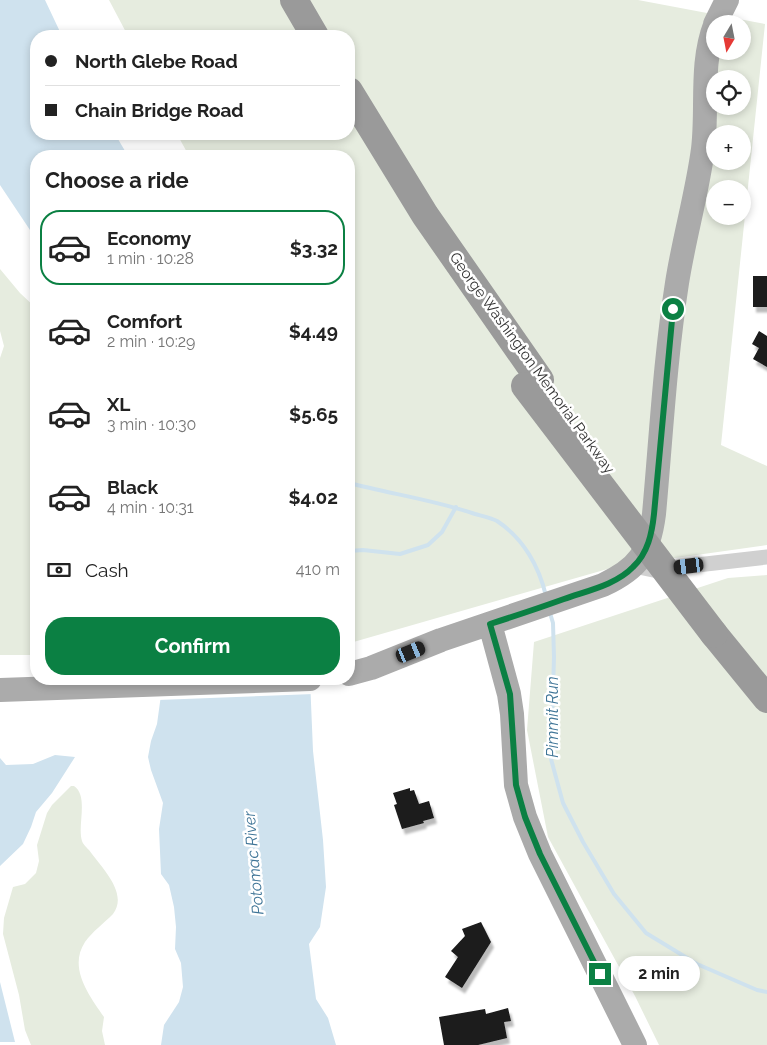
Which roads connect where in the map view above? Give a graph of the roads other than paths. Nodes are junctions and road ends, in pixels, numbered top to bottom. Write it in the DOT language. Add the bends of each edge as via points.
graph roads {
  1 [pos="274,0"];
  2 [pos="294,0"];
  3 [pos="727,0"];
  4 [pos="720,15"];
  5 [pos="292,30"];
  6 [pos="312,30"];
  7 [pos="707,60"];
  8 [pos="355,101"];
  9 [pos="355,137"];
  10 [pos="533,383"];
  11 [pos="767,557"];
  12 [pos="634,566"];
  13 [pos="501,620"];
  14 [pos="720,629"];
  15 [pos="355,672"];
  16 [pos="767,672"];
  17 [pos="136,685"];
  18 [pos="0,690"];
  19 [pos="767,698"];
  20 [pos="635,1045"];
  1 -- 5 [label="highway"];
  2 -- 6 [label="highway"];
  3 -- 4 [label="main road"];
  7 -- 12 [label="main road" via="700,168 674,299 653,523 646,548"];
  8 -- 10 [label="highway, George Washington Memorial Parkway"];
  9 -- 10 [label="highway, George Washington Memorial Parkway" via="472,313"];
  10 -- 14 [label="highway, George Washington Memorial Parkway"];
  11 -- 12 [label="street" via="653,570"];
  12 -- 13 [label="main road" via="603,585"];
  13 -- 15 [label="main road"];
  13 -- 20 [label="main road" via="516,785 525,817 540,854"];
  14 -- 16 [label="highway, George Washington Memorial Parkway"];
  14 -- 19 [label="highway, George Washington Memorial Parkway"];
  17 -- 18 [label="main road"];
}
